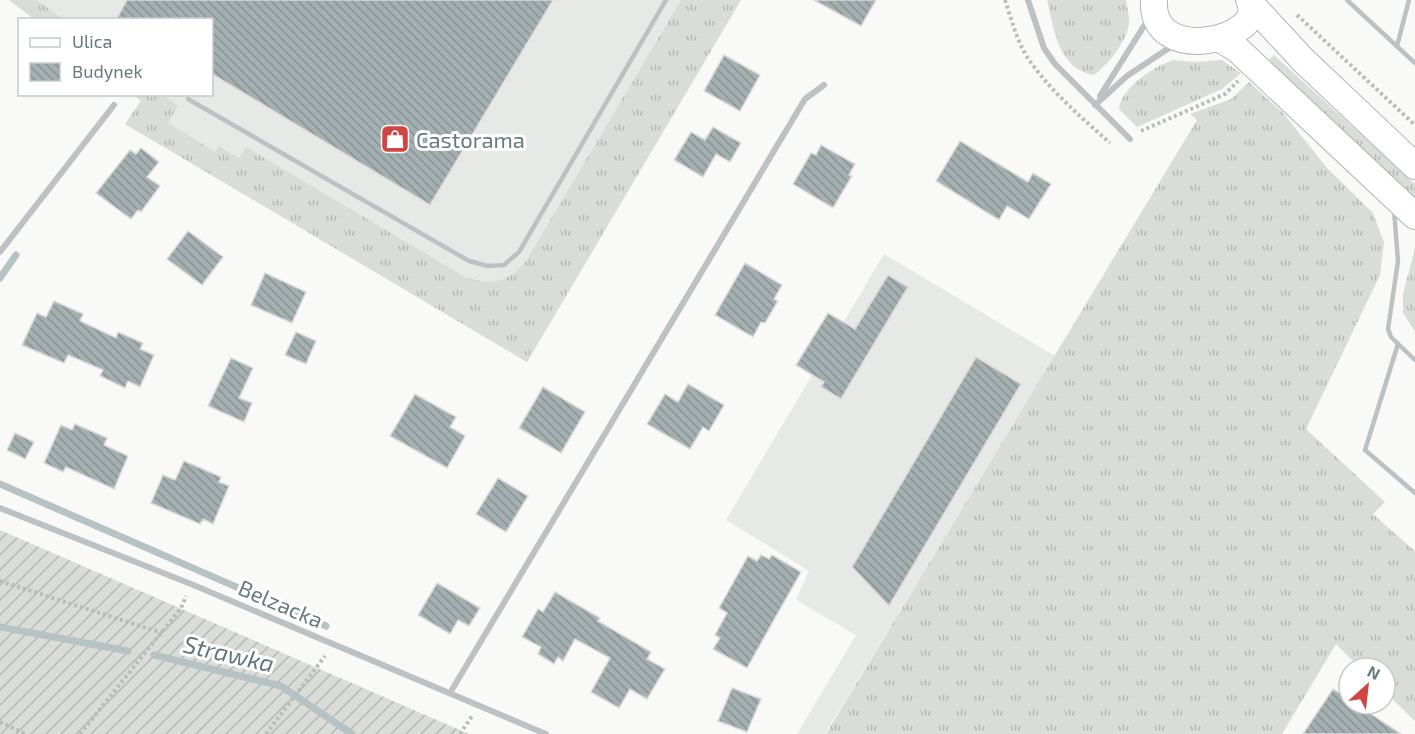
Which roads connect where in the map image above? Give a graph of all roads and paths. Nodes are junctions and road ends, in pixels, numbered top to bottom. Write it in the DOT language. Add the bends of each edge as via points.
graph roads {
  1 [pos="666,0"];
  2 [pos="1028,0"];
  3 [pos="1347,0"];
  4 [pos="1409,0"];
  5 [pos="1250,3"];
  6 [pos="1154,5"];
  7 [pos="1292,10"];
  8 [pos="1322,38"];
  9 [pos="1220,39"];
  10 [pos="1186,40"];
  11 [pos="1397,46"];
  12 [pos="1303,60"];
  13 [pos="1415,63"];
  14 [pos="1253,65"];
  15 [pos="824,85"];
  16 [pos="188,99"];
  17 [pos="114,105"];
  18 [pos="1095,105"];
  19 [pos="1415,125"];
  20 [pos="1130,139"];
  21 [pos="1415,166"];
  22 [pos="1389,192"];
  23 [pos="1415,216"];
  24 [pos="0,252"];
  25 [pos="1398,344"];
  26 [pos="1415,360"];
  27 [pos="1415,493"];
  28 [pos="0,508"];
  29 [pos="0,581"];
  30 [pos="182,608"];
  31 [pos="162,633"];
  32 [pos="318,668"];
  33 [pos="450,693"];
  34 [pos="0,722"];
  35 [pos="26,734"];
  36 [pos="80,734"];
  37 [pos="266,734"];
  38 [pos="546,734"];
  1 -- 16 [label="lane" via="519,252 504,265 469,261"];
  2 -- 18 [label="street" via="1044,48"];
  3 -- 11 [label="lane"];
  4 -- 11 [label="lane"];
  5 -- 9 [label="main road" via="1251,14 1240,28"];
  5 -- 12 [label="main road"];
  6 -- 10 [label="main road" via="1156,21 1165,31"];
  6 -- 18 [label="street" via="1134,46"];
  7 -- 8 [label="path"];
  8 -- 12 [label="path"];
  8 -- 19 [label="path"];
  9 -- 10 [label="main road"];
  9 -- 14 [label="main road"];
  10 -- 18 [label="street" via="1169,46 1127,76"];
  11 -- 13 [label="lane"];
  12 -- 21 [label="main road"];
  14 -- 20 [label="path" via="1225,94 1149,125"];
  14 -- 22 [label="main road"];
  15 -- 33 [label="street" via="805,99"];
  17 -- 24 [label="street"];
  18 -- 20 [label="street"];
  22 -- 23 [label="main road"];
  22 -- 25 [label="lane" via="1398,261 1388,329"];
  25 -- 26 [label="lane"];
  25 -- 27 [label="lane" via="1365,450"];
  28 -- 33 [label="street, Belzacka"];
  29 -- 31 [label="path"];
  30 -- 31 [label="path"];
  31 -- 36 [label="path"];
  32 -- 37 [label="path"];
  33 -- 38 [label="street, Belzacka"];
  34 -- 35 [label="path"];
}
